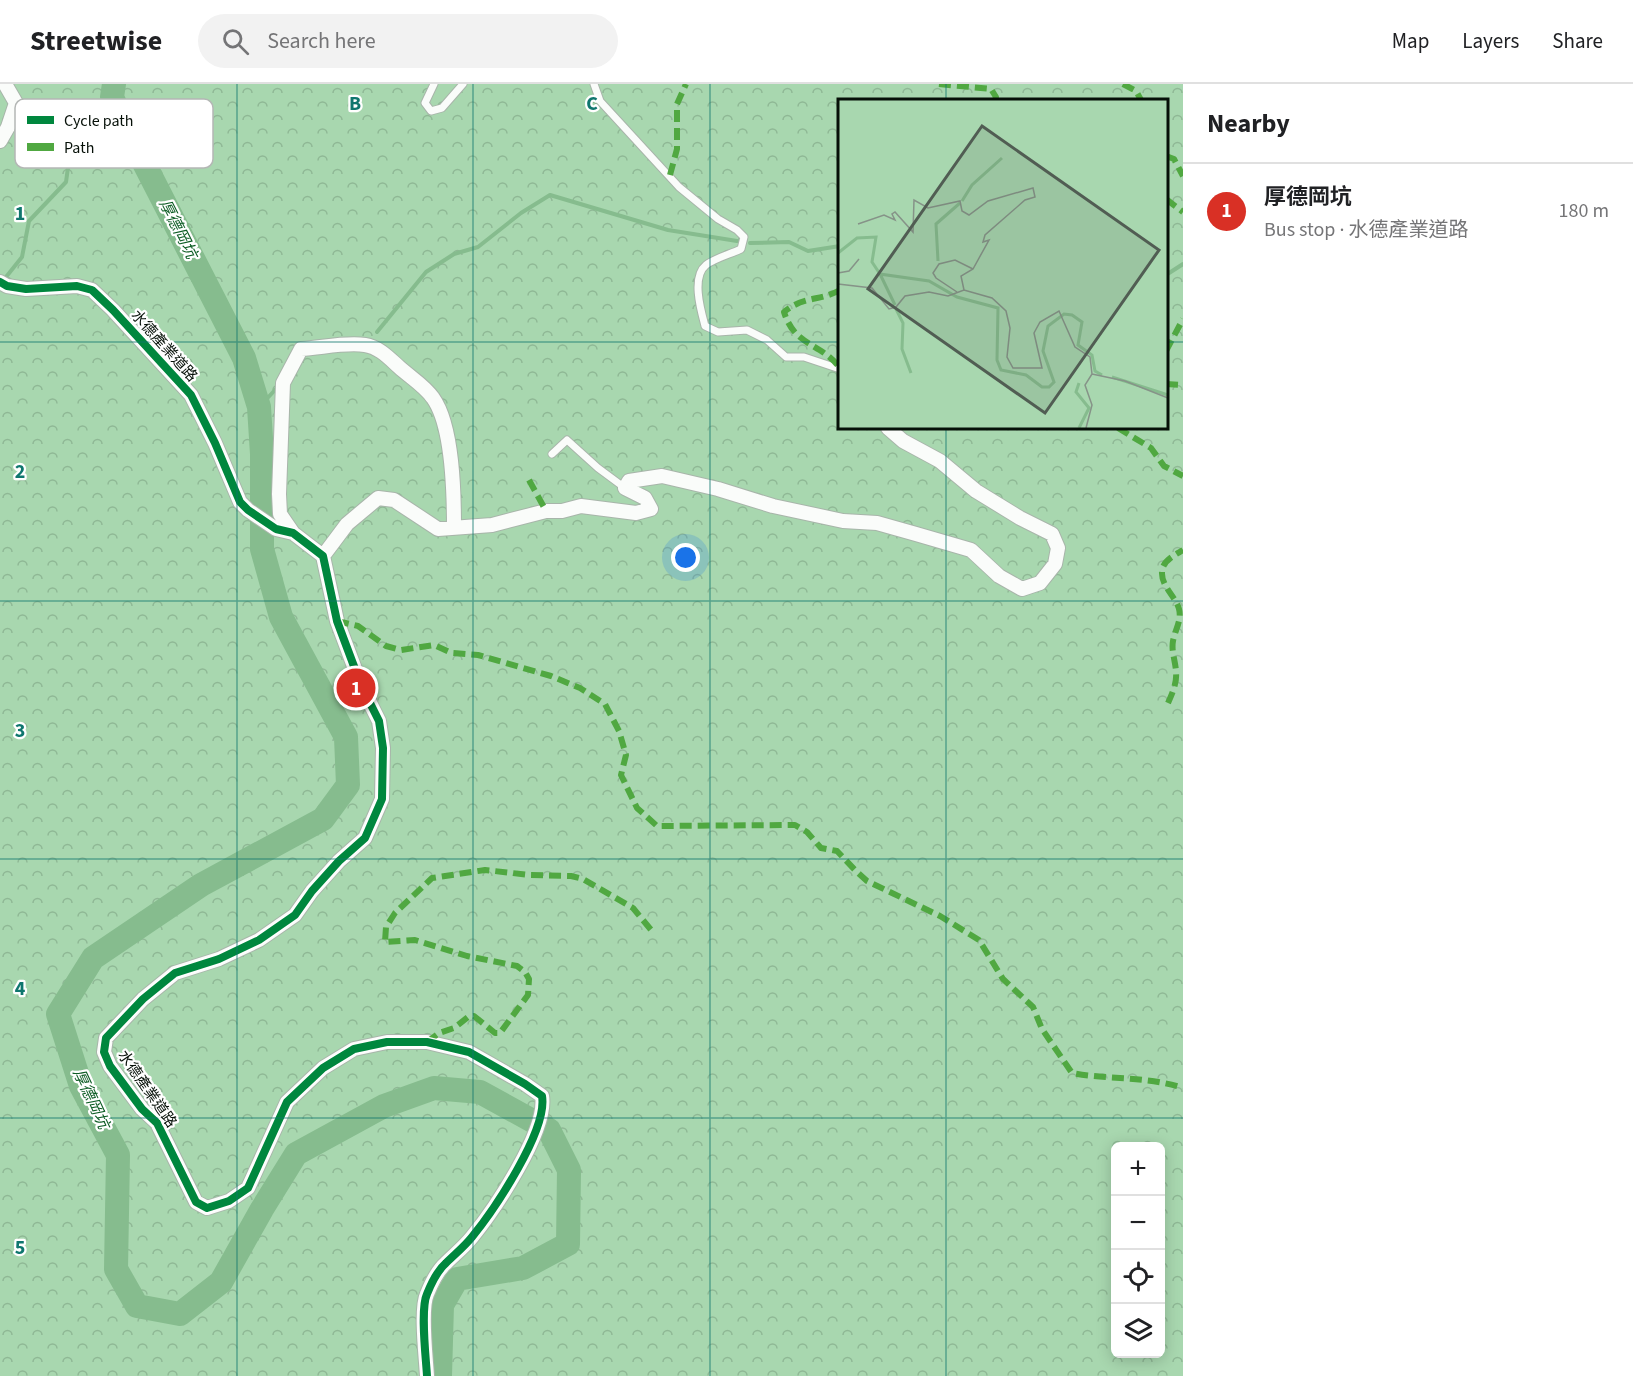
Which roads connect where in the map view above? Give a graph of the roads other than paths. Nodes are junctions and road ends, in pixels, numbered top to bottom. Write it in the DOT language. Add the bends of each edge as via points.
graph roads {
  1 [pos="5,84"];
  2 [pos="434,84"];
  3 [pos="463,84"];
  4 [pos="594,84"];
  5 [pos="0,141"];
  6 [pos="0,282"];
  7 [pos="838,368"];
  8 [pos="889,429"];
  9 [pos="552,454"];
  10 [pos="625,488"];
  11 [pos="454,528"];
  12 [pos="293,533"];
  13 [pos="323,556"];
  14 [pos="427,1376"];
  1 -- 5 [label="street" via="15,103"];
  2 -- 3 [label="lane" via="425,103 431,111 442,108"];
  4 -- 7 [label="lane" via="600,101 679,187 744,237 741,249 705,266 698,278 705,326 718,332 747,330 767,340 786,357 804,357"];
  6 -- 12 [label="street, 水德產業道路" via="27,289 77,286 92,290 191,395 240,502 276,529"];
  8 -- 10 [label="street" via="940,461 976,491 1052,534 1058,548 1055,564 1040,583 1022,589 999,576 971,550 877,523 843,521 774,506 662,476 629,481"];
  9 -- 10 [label="lane" via="567,440"];
  10 -- 11 [label="street" via="645,498 651,509 636,513 581,507 546,511 492,525"];
  11 -- 12 [label="street" via="454,488 441,411 432,396 379,350 365,345 301,349 283,383 280,514"];
  11 -- 13 [label="street" via="438,529 394,500 378,498 347,524"];
  12 -- 13 [label="street"];
  13 -- 14 [label="street, 水德產業道路" via="337,621 379,721 382,800 365,838 339,861 295,915 259,940 176,973 137,1005 106,1038 104,1052 142,1109 157,1123 196,1202 207,1208 229,1201 248,1188 287,1102 323,1068 354,1049 387,1042 427,1042 469,1052 542,1096 544,1107 536,1131 507,1189 462,1250 444,1264 425,1296"];
}
